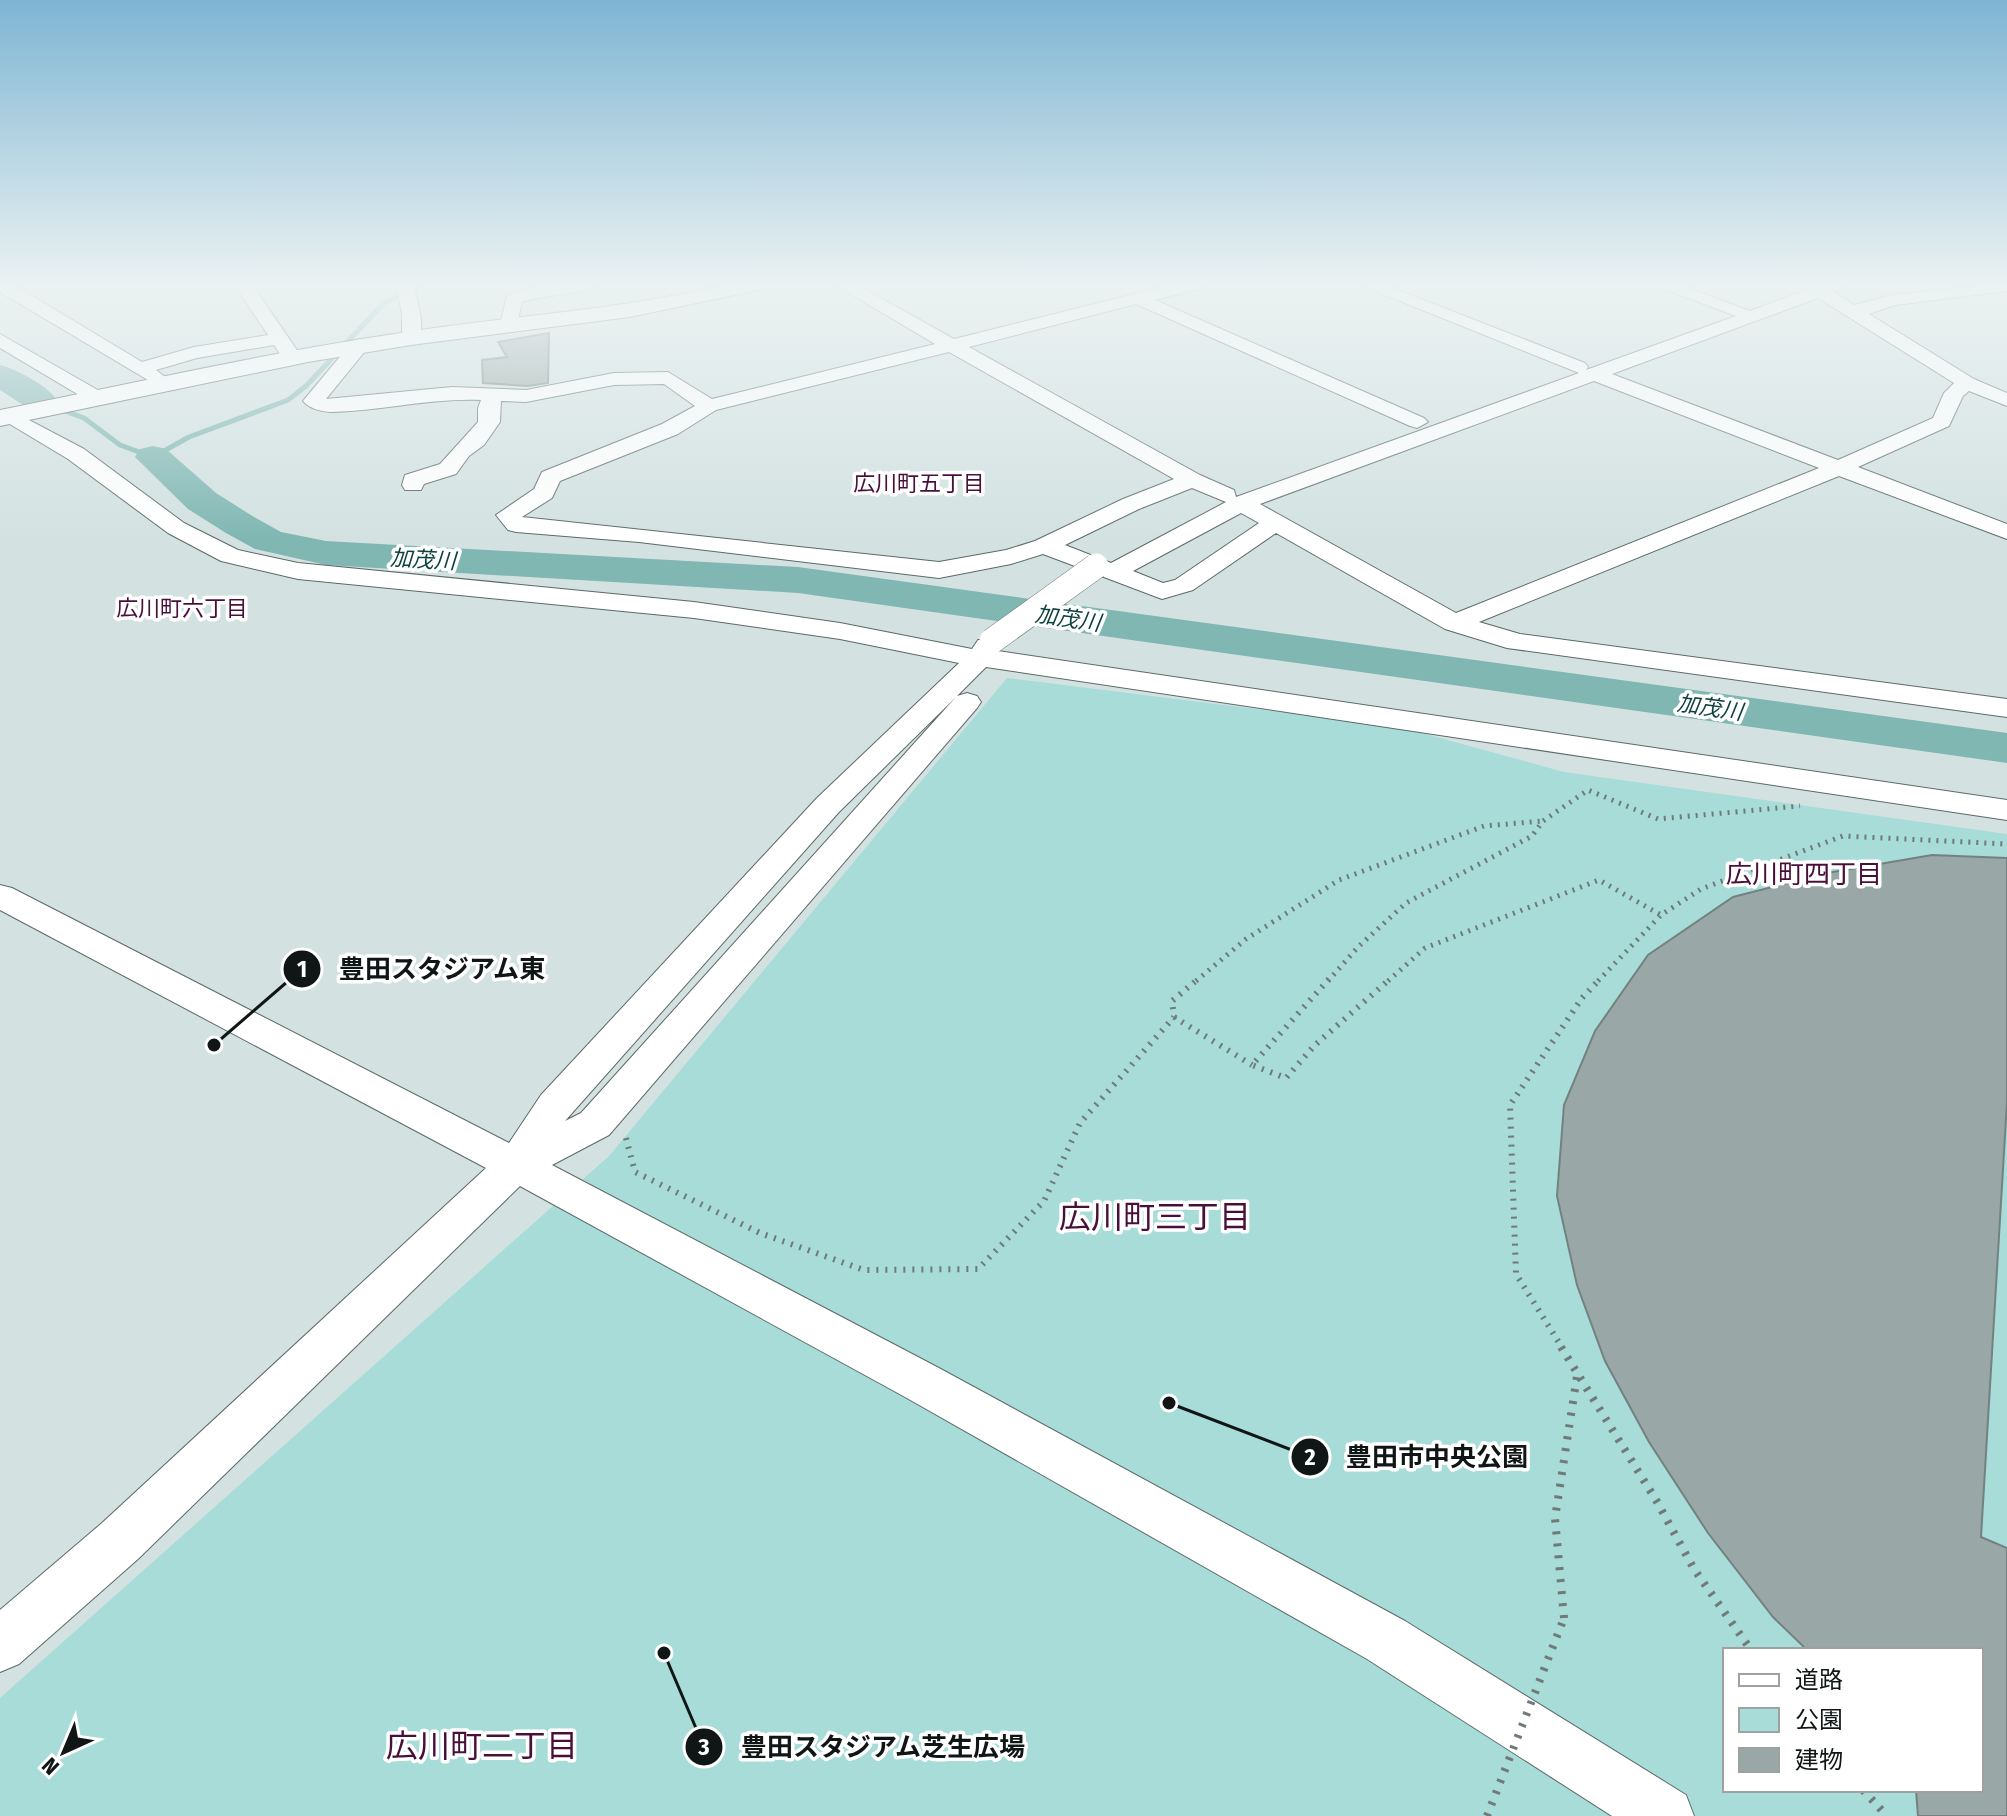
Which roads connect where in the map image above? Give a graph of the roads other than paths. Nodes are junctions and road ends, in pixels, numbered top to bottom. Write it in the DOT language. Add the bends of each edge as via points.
graph roads {
  1 [pos="47,368"];
  2 [pos="144,368"];
  3 [pos="216,368"];
  4 [pos="341,368"];
  5 [pos="865,368"];
  6 [pos="992,368"];
  7 [pos="1294,368"];
  8 [pos="1579,368"];
  9 [pos="1596,368"];
  10 [pos="1596,368"];
  11 [pos="1942,368"];
  12 [pos="140,369"];
  13 [pos="1587,371"];
  14 [pos="163,383"];
  15 [pos="1967,383"];
  16 [pos="494,394"];
  17 [pos="96,397"];
  18 [pos="2007,400"];
  19 [pos="709,406"];
  20 [pos="16,411"];
  21 [pos="1417,422"];
  22 [pos="1838,468"];
  23 [pos="1192,480"];
  24 [pos="413,485"];
  25 [pos="1234,499"];
  26 [pos="1275,523"];
  27 [pos="2007,532"];
  28 [pos="1044,546"];
  29 [pos="1454,623"];
  30 [pos="998,652"];
  31 [pos="2007,708"];
  32 [pos="2007,810"];
  33 [pos="0,896"];
  34 [pos="516,1165"];
  35 [pos="0,1645"];
  36 [pos="1665,1816"];
  1 -- 17 [label="street"];
  2 -- 12 [label="street"];
  3 -- 14 [label="main road"];
  4 -- 16 [label="street" via="313,401 328,406 429,394"];
  5 -- 19 [label="street"];
  6 -- 23 [label="street"];
  7 -- 21 [label="street"];
  8 -- 13 [label="street"];
  9 -- 13 [label="street"];
  10 -- 13 [label="street"];
  11 -- 15 [label="street"];
  12 -- 14 [label="street"];
  13 -- 21 [label="street"];
  13 -- 22 [label="street"];
  13 -- 25 [label="street"];
  14 -- 17 [label="main road"];
  15 -- 18 [label="street"];
  15 -- 22 [label="street" via="1954,393 1942,422"];
  16 -- 19 [label="street" via="539,395 614,379 668,378"];
  16 -- 24 [label="street" via="489,422 476,440 448,469 413,480"];
  17 -- 20 [label="main road"];
  19 -- 28 [label="street" via="670,429 550,477 544,493 514,510 509,520 516,525 939,570"];
  20 -- 30 [label="street" via="187,535 230,556 298,571 694,610"];
  21 -- 25 [label="street"];
  22 -- 27 [label="street"];
  22 -- 29 [label="street"];
  23 -- 25 [label="street"];
  23 -- 28 [label="street"];
  25 -- 26 [label="street"];
  25 -- 30 [label="street" via="1105,568 1059,610"];
  26 -- 28 [label="street" via="1184,585 1162,591"];
  26 -- 29 [label="street"];
  29 -- 31 [label="street" via="1517,642"];
  30 -- 32 [label="street"];
  30 -- 34 [label="street" via="828,805 555,1105"];
  30 -- 34 [label="street" via="840,848 595,1124"];
  33 -- 34 [label="street"];
  34 -- 35 [label="street" via="198,1468"];
  34 -- 36 [label="street" via="1386,1640"];
}
